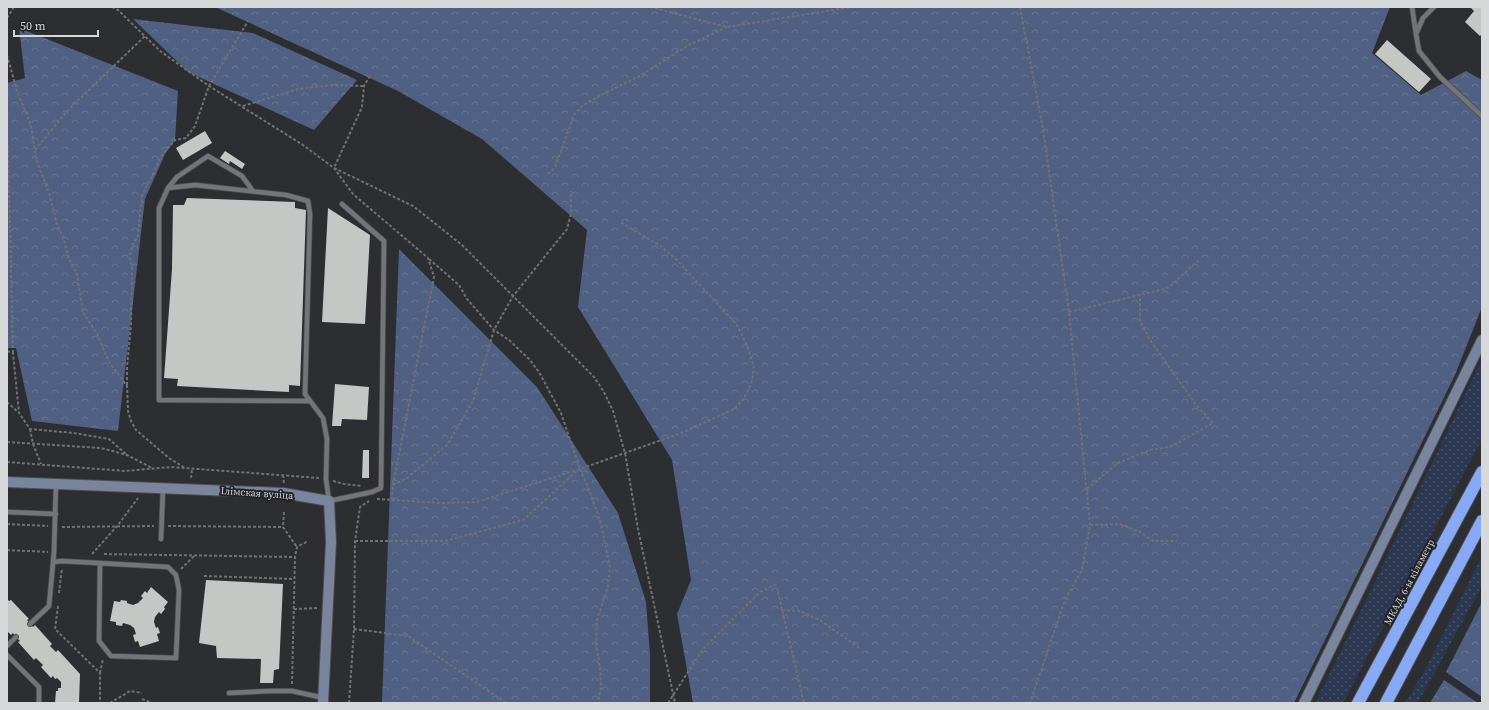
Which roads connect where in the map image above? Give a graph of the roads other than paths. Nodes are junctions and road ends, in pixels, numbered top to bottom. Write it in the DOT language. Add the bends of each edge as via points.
graph roads {
  1 [pos="1412,7"];
  2 [pos="1434,7"];
  3 [pos="1416,34"];
  4 [pos="1482,116"];
  5 [pos="168,188"];
  6 [pos="252,192"];
  7 [pos="342,204"];
  8 [pos="1482,340"];
  9 [pos="310,401"];
  10 [pos="1482,472"];
  11 [pos="7,482"];
  12 [pos="56,484"];
  13 [pos="163,488"];
  14 [pos="329,501"];
  15 [pos="7,512"];
  16 [pos="56,514"];
  17 [pos="1482,521"];
  18 [pos="161,539"];
  19 [pos="53,562"];
  20 [pos="100,563"];
  21 [pos="30,624"];
  22 [pos="16,637"];
  23 [pos="7,646"];
  24 [pos="7,655"];
  25 [pos="229,693"];
  26 [pos="324,701"];
  27 [pos="39,703"];
  28 [pos="1304,703"];
  29 [pos="1358,703"];
  30 [pos="1386,703"];
  1 -- 3 [label="lane"];
  2 -- 3 [label="lane" via="1423,18"];
  3 -- 4 [label="lane" via="1419,51 1440,77"];
  5 -- 6 [label="lane" via="195,185"];
  5 -- 6 [label="lane" via="177,177 208,156 242,176"];
  5 -- 9 [label="lane" via="159,208 159,400"];
  6 -- 9 [label="lane" via="286,195 308,201 310,214 305,394"];
  7 -- 14 [label="lane" via="384,241 380,488"];
  8 -- 28 [label="street"];
  9 -- 14 [label="lane" via="323,418 327,439 326,479"];
  10 -- 29 [label="highway, МКАД, 6-ы кіламетр"];
  11 -- 12 [label="street, Ілімская вуліца"];
  12 -- 13 [label="street, Ілімская вуліца"];
  12 -- 16 [label="lane"];
  13 -- 14 [label="street, Ілімская вуліца" via="283,493"];
  13 -- 18 [label="lane"];
  14 -- 26 [label="street" via="331,542"];
  15 -- 16 [label="lane"];
  16 -- 19 [label="lane"];
  17 -- 30 [label="highway"];
  19 -- 20 [label="lane"];
  19 -- 21 [label="lane" via="49,606"];
  20 -- 20 [label="lane" via="99,641 111,656 176,658 179,590 176,575 168,568"];
  22 -- 23 [label="lane"];
  24 -- 27 [label="lane" via="39,688"];
  25 -- 26 [label="lane" via="292,691"];
}
